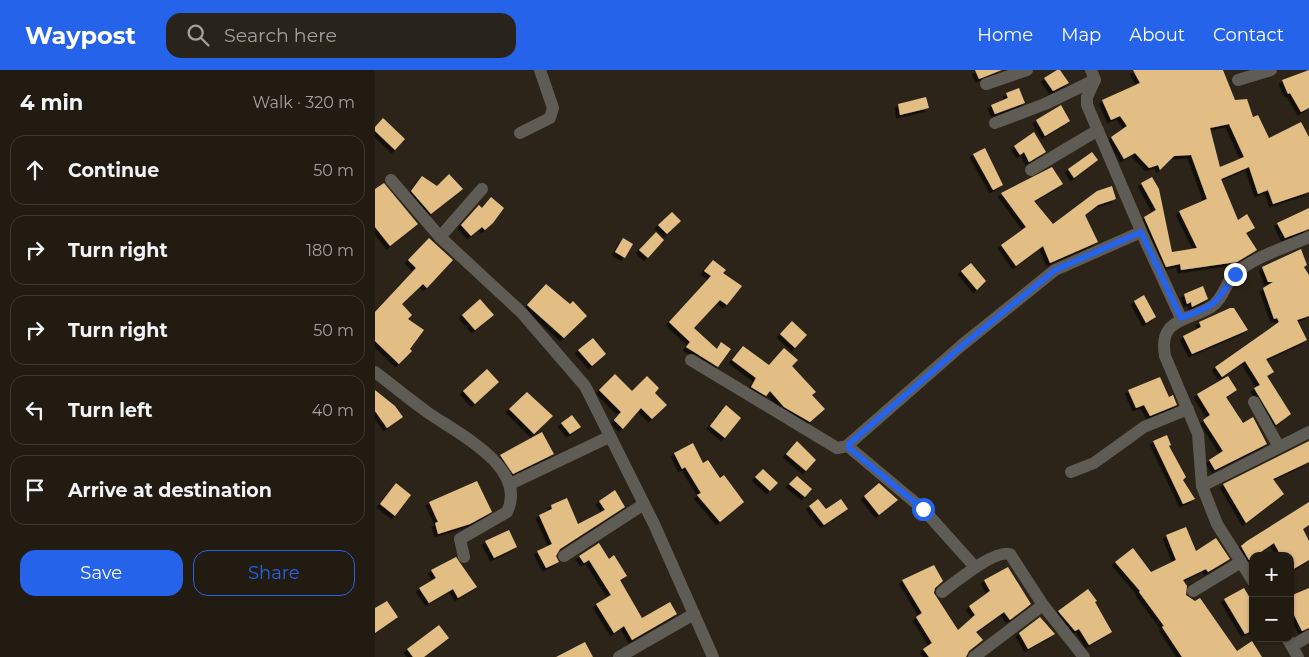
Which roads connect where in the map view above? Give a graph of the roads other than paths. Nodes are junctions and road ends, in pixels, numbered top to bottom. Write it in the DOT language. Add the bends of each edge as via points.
graph roads {
  1 [pos="540,70"];
  2 [pos="1027,70"];
  3 [pos="1271,70"];
  4 [pos="1093,75"];
  5 [pos="1238,80"];
  6 [pos="986,84"];
  7 [pos="995,123"];
  8 [pos="1098,130"];
  9 [pos="520,133"];
  10 [pos="1031,170"];
  11 [pos="391,180"];
  12 [pos="482,189"];
  13 [pos="1141,232"];
  14 [pos="440,237"];
  15 [pos="1309,237"];
  16 [pos="1181,318"];
  17 [pos="691,360"];
  18 [pos="375,372"];
  19 [pos="1254,402"];
  20 [pos="1188,409"];
  21 [pos="1309,432"];
  22 [pos="609,437"];
  23 [pos="849,446"];
  24 [pos="1279,447"];
  25 [pos="1071,472"];
  26 [pos="510,484"];
  27 [pos="1202,486"];
  28 [pos="644,504"];
  29 [pos="464,556"];
  30 [pos="563,556"];
  31 [pos="1241,562"];
  32 [pos="975,567"];
  33 [pos="1249,575"];
  34 [pos="1193,591"];
  35 [pos="942,592"];
  36 [pos="1043,605"];
  37 [pos="694,614"];
  38 [pos="1309,636"];
  39 [pos="1292,647"];
  40 [pos="1079,655"];
  41 [pos="619,657"];
  42 [pos="713,657"];
  43 [pos="974,657"];
  1 -- 9 [label="street" via="553,114"];
  2 -- 6 [label="street"];
  3 -- 5 [label="street"];
  4 -- 7 [label="street" via="1045,104"];
  4 -- 8 [label="street" via="1087,105"];
  8 -- 10 [label="street"];
  8 -- 13 [label="street"];
  11 -- 14 [label="street"];
  12 -- 14 [label="street"];
  13 -- 16 [label="street"];
  13 -- 23 [label="street" via="1055,270 963,345"];
  14 -- 22 [label="street" via="522,313 575,374 589,392"];
  15 -- 16 [label="street" via="1253,262 1235,274 1212,306"];
  16 -- 20 [label="street" via="1167,330 1163,344"];
  17 -- 23 [label="street" via="837,448"];
  18 -- 26 [label="street" via="473,441 493,460"];
  19 -- 24 [label="street"];
  20 -- 25 [label="street" via="1144,426 1094,463"];
  20 -- 27 [label="street" via="1198,434"];
  21 -- 24 [label="street"];
  22 -- 26 [label="street"];
  22 -- 28 [label="street"];
  23 -- 32 [label="street" via="923,509"];
  24 -- 27 [label="street"];
  26 -- 29 [label="street" via="507,512 461,539"];
  27 -- 31 [label="street" via="1217,524"];
  28 -- 30 [label="street"];
  28 -- 37 [label="street"];
  31 -- 33 [label="street"];
  31 -- 34 [label="street"];
  32 -- 35 [label="street"];
  32 -- 36 [label="street" via="1001,554 1010,554"];
  36 -- 40 [label="street"];
  36 -- 43 [label="street"];
  37 -- 41 [label="street"];
  37 -- 42 [label="street"];
  38 -- 39 [label="street"];
}
